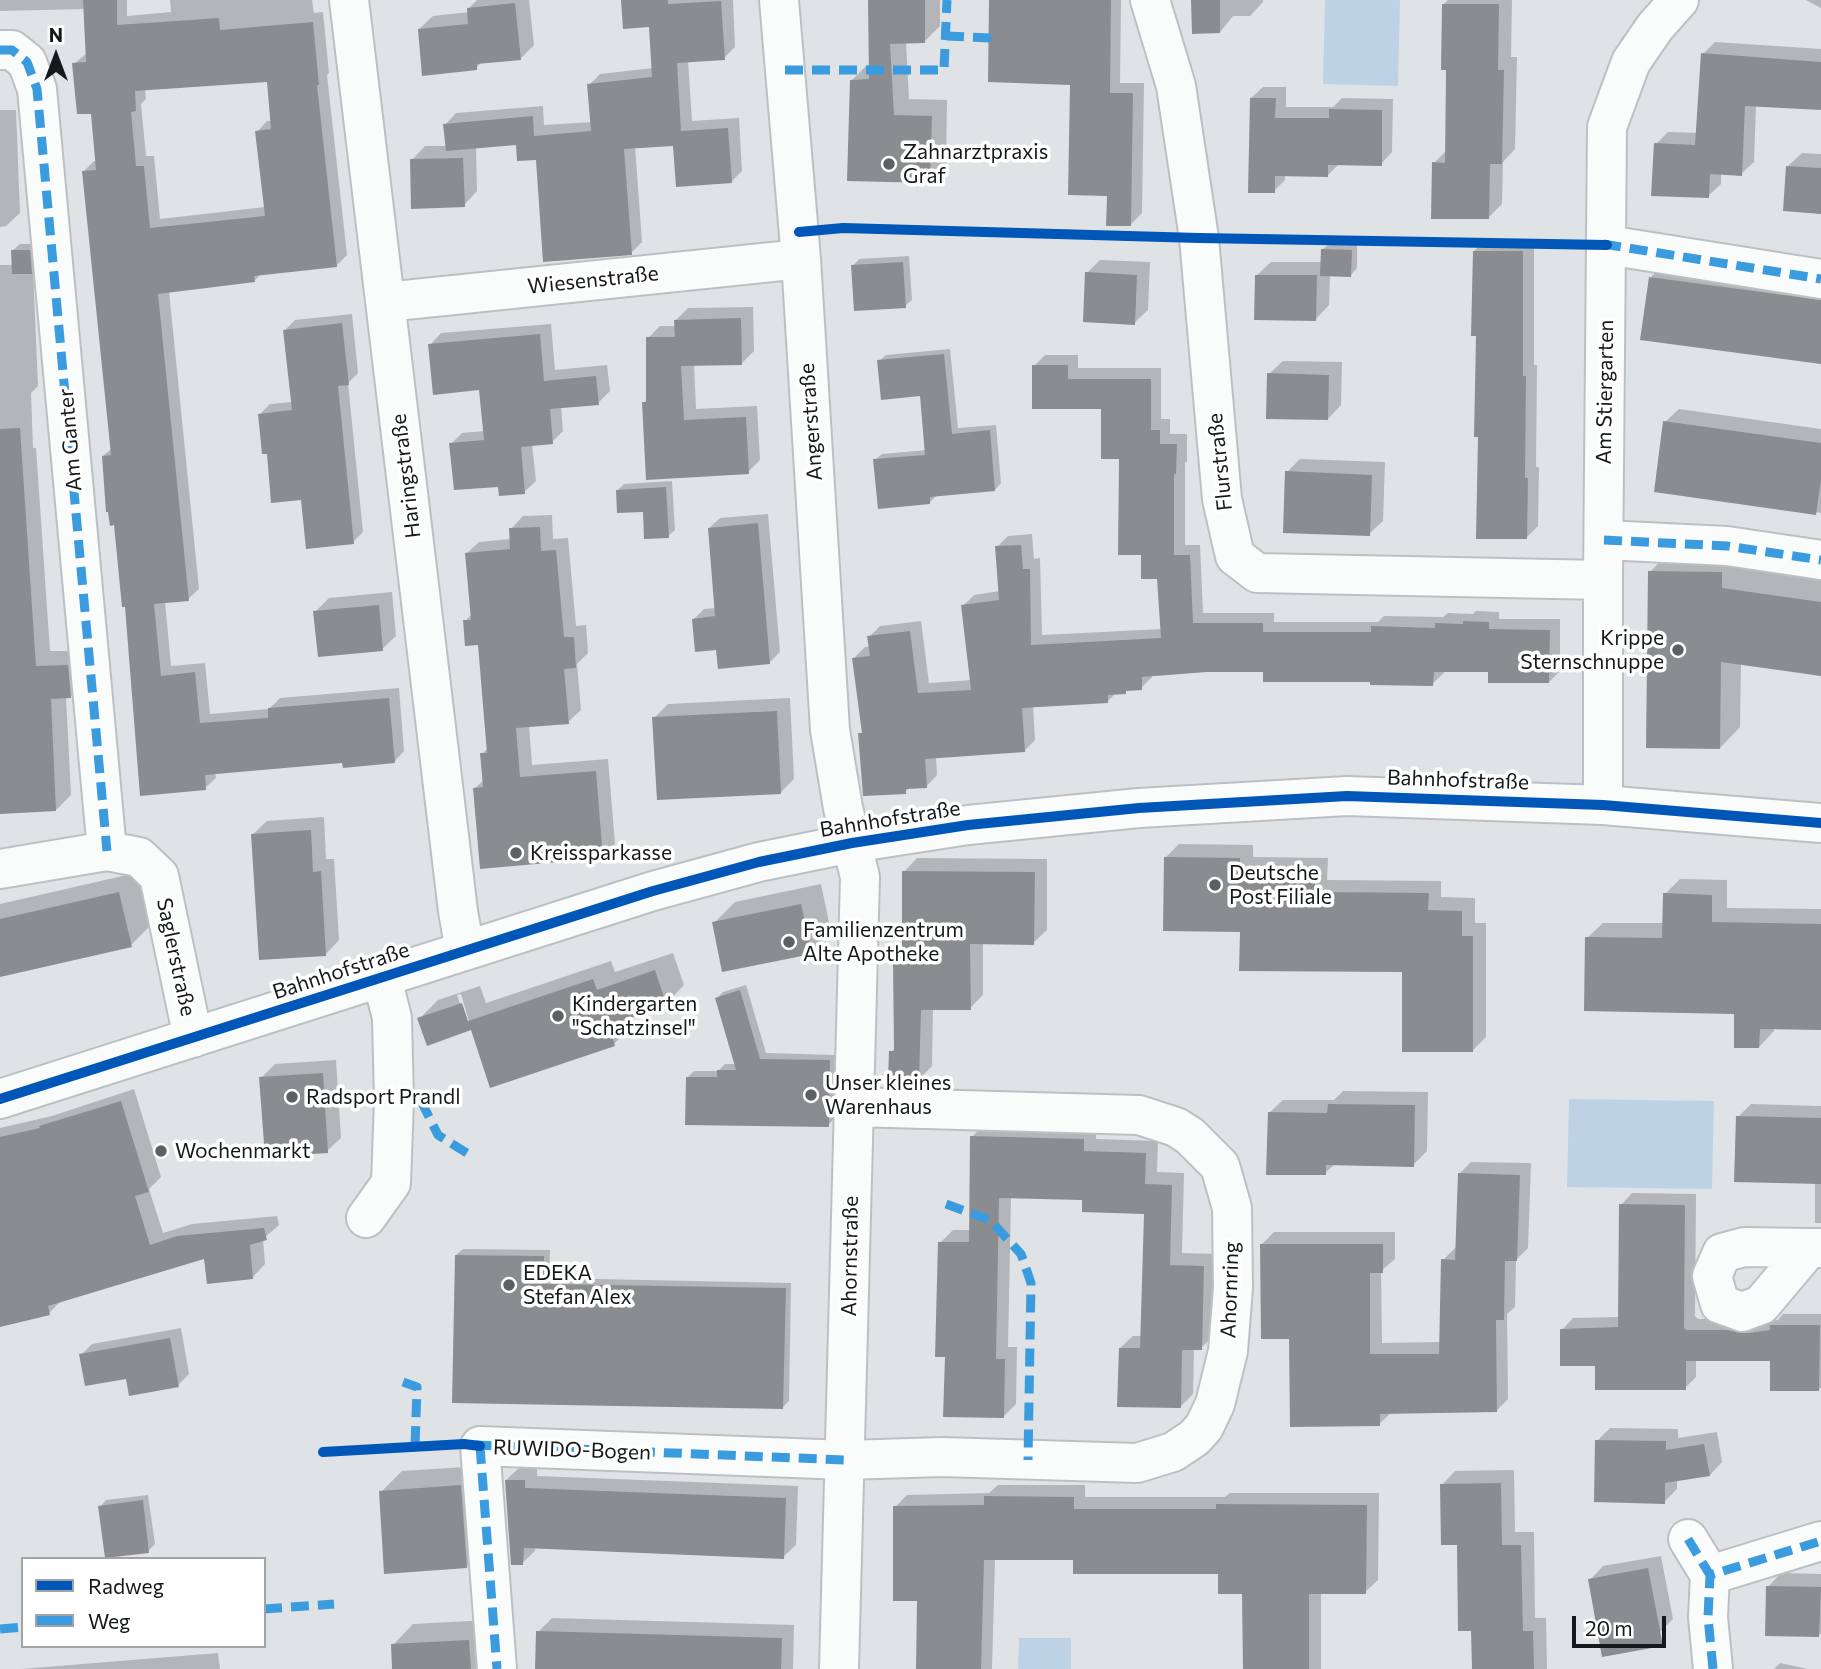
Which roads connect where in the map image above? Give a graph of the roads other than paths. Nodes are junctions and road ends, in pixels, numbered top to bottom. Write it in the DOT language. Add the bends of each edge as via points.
graph roads {
  1 [pos="349,0"];
  2 [pos="779,0"];
  3 [pos="1150,0"];
  4 [pos="1679,0"];
  5 [pos="0,50"];
  6 [pos="1607,244"];
  7 [pos="801,259"];
  8 [pos="1821,279"];
  9 [pos="386,302"];
  10 [pos="1604,540"];
  11 [pos="1821,560"];
  12 [pos="1603,580"];
  13 [pos="1603,804"];
  14 [pos="1821,823"];
  15 [pos="852,843"];
  16 [pos="107,851"];
  17 [pos="0,869"];
  18 [pos="465,951"];
  19 [pos="382,978"];
  20 [pos="193,1038"];
  21 [pos="0,1099"];
  22 [pos="853,1107"];
  23 [pos="366,1218"];
  24 [pos="846,1460"];
  25 [pos="1688,1539"];
  26 [pos="1821,1541"];
  27 [pos="1710,1575"];
  28 [pos="497,1669"];
  29 [pos="839,1669"];
  30 [pos="1713,1669"];
  1 -- 9 [label="street, Haringstraße"];
  2 -- 7 [label="street, Angerstraße"];
  3 -- 12 [label="street, Flurstraße" via="1176,86 1199,238 1222,499 1235,556 1257,573"];
  4 -- 6 [label="street, Am Stiergarten" via="1631,62 1607,127"];
  5 -- 16 [label="street, Am Ganter" via="12,50 27,62 37,89"];
  6 -- 8 [label="street"];
  6 -- 10 [label="street, Am Stiergarten"];
  7 -- 9 [label="street, Wiesenstraße"];
  7 -- 15 [label="street, Angerstraße" via="830,730"];
  9 -- 18 [label="street, Haringstraße"];
  10 -- 11 [label="street" via="1727,546"];
  10 -- 12 [label="street, Am Stiergarten"];
  12 -- 13 [label="street, Am Stiergarten"];
  13 -- 14 [label="street, Bahnhofstraße"];
  13 -- 15 [label="street, Bahnhofstraße" via="1347,796 1087,813"];
  15 -- 18 [label="street, Bahnhofstraße" via="680,884"];
  15 -- 22 [label="street, Ahornstraße" via="860,877"];
  16 -- 17 [label="street, Saglerstraße"];
  16 -- 20 [label="street, Saglerstraße" via="139,857 159,876"];
  18 -- 19 [label="street, Bahnhofstraße"];
  19 -- 20 [label="street, Bahnhofstraße"];
  19 -- 23 [label="street" via="392,1018 391,1183"];
  20 -- 21 [label="street, Bahnhofstraße"];
  22 -- 24 [label="street, Ahornstraße"];
  22 -- 24 [label="street, Ahornring" via="1139,1115 1176,1127 1220,1166 1231,1208 1233,1288 1228,1351 1215,1404 1204,1427 1172,1452 1137,1463 942,1457"];
  24 -- 28 [label="street, RUWIDO-Bogen" via="480,1446"];
  24 -- 29 [label="street, Ahornstraße"];
  25 -- 27 [label="street"];
  26 -- 27 [label="street"];
  27 -- 30 [label="street" via="1707,1617"];
}
